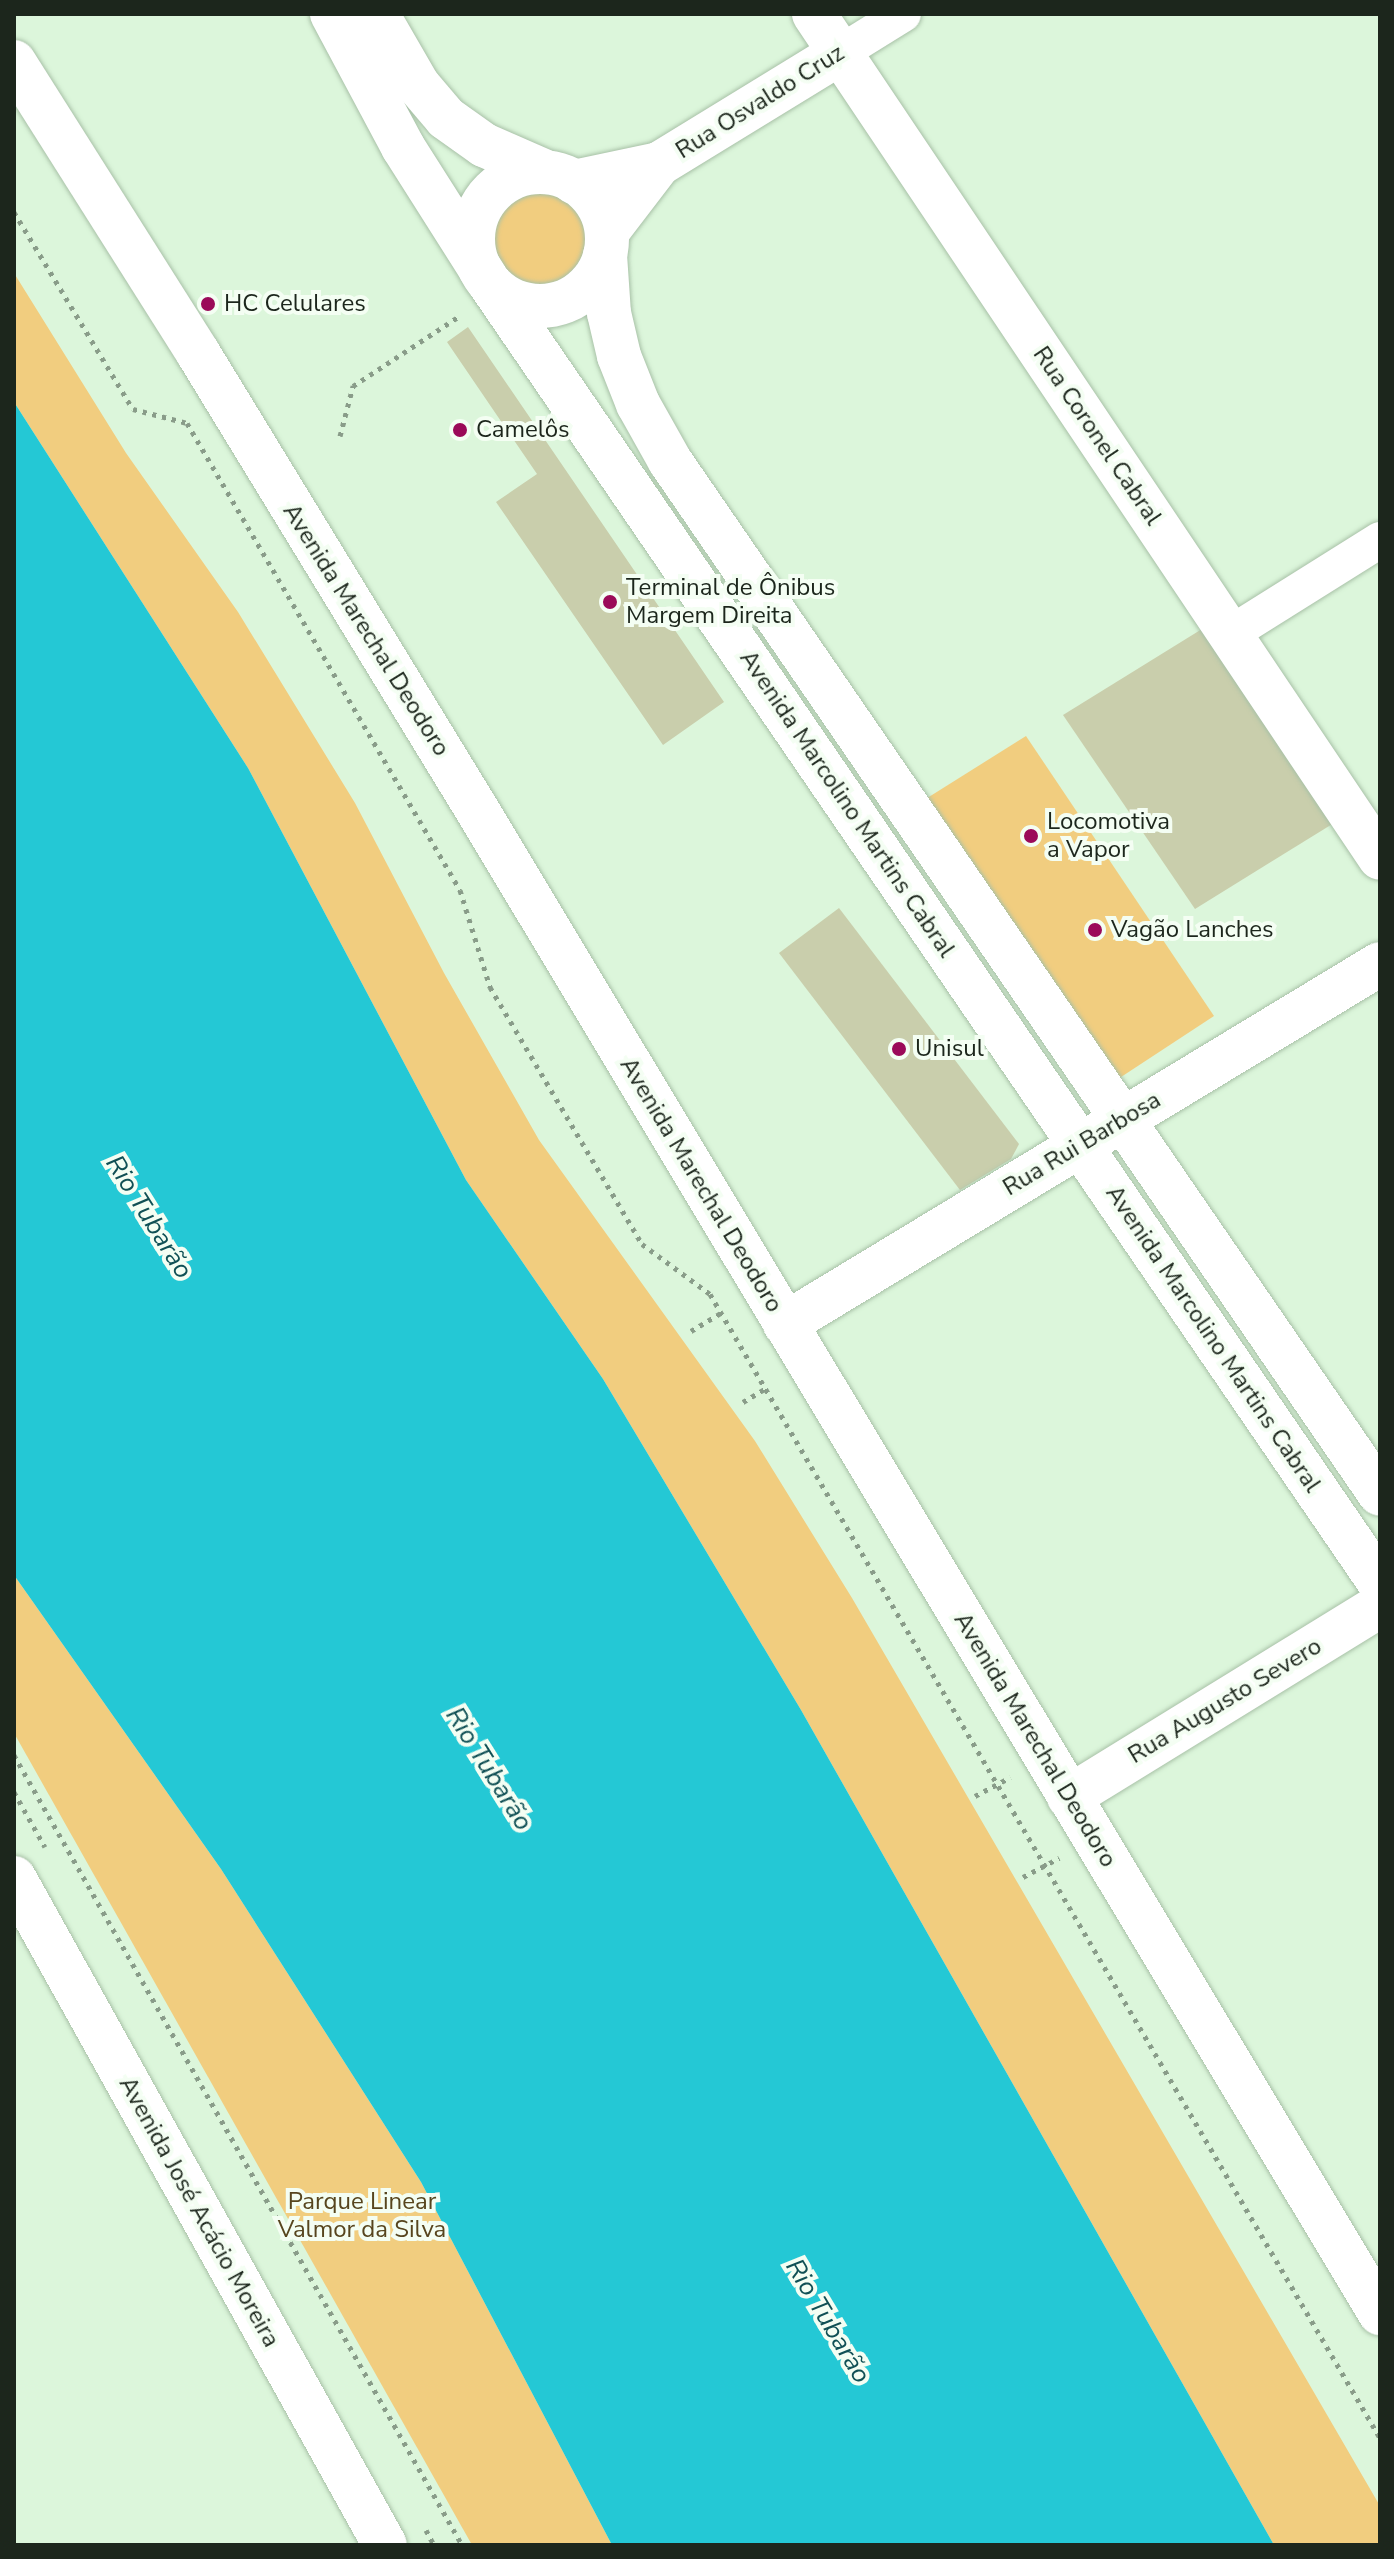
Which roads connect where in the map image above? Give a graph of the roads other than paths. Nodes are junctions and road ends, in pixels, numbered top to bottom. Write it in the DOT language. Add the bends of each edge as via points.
graph roads {
  1 [pos="332,14"];
  2 [pos="377,14"];
  3 [pos="814,14"];
  4 [pos="903,14"];
  5 [pos="840,53"];
  6 [pos="14,62"];
  7 [pos="659,164"];
  8 [pos="560,177"];
  9 [pos="606,244"];
  10 [pos="491,285"];
  11 [pos="1380,540"];
  12 [pos="1230,634"];
  13 [pos="1380,858"];
  14 [pos="1380,964"];
  15 [pos="1121,1121"];
  16 [pos="1080,1145"];
  17 [pos="785,1324"];
  18 [pos="1380,1494"];
  19 [pos="1380,1583"];
  20 [pos="1380,1606"];
  21 [pos="1069,1797"];
  22 [pos="14,1878"];
  23 [pos="1380,2313"];
  24 [pos="385,2545"];
  1 -- 10 [label="main road, Avenida Marcolino Martins Cabral" via="403,147"];
  2 -- 8 [label="main road" via="418,85 446,118 484,145"];
  3 -- 5 [label="main road, Rua Coronel Cabral"];
  4 -- 5 [label="street, Rua Osvaldo Cruz"];
  5 -- 7 [label="main road, Rua Osvaldo Cruz"];
  5 -- 12 [label="main road, Rua Coronel Cabral"];
  6 -- 17 [label="main road, Avenida Marechal Deodoro" via="476,808"];
  7 -- 8 [label="main road, Rua Osvaldo Cruz"];
  7 -- 9 [label="main road, Rua Osvaldo Cruz"];
  8 -- 9 [label="main road" via="596,203"];
  8 -- 10 [label="main road" via="524,174 504,182 488,197 473,237"];
  9 -- 10 [label="main road" via="597,275 564,302 521,304"];
  9 -- 15 [label="main road, Avenida Marcolino Martins Cabral" via="609,313 619,356 670,461"];
  10 -- 16 [label="main road, Avenida Marcolino Martins Cabral"];
  11 -- 12 [label="street"];
  12 -- 13 [label="main road, Rua Coronel Cabral"];
  14 -- 15 [label="main road, Rua Rui Barbosa"];
  15 -- 16 [label="main road, Rua Rui Barbosa"];
  15 -- 18 [label="main road, Avenida Marcolino Martins Cabral"];
  16 -- 17 [label="main road, Rua Rui Barbosa"];
  16 -- 19 [label="main road, Avenida Marcolino Martins Cabral"];
  17 -- 21 [label="main road, Avenida Marechal Deodoro"];
  20 -- 21 [label="main road, Rua Augusto Severo"];
  21 -- 23 [label="main road, Avenida Marechal Deodoro"];
  22 -- 24 [label="main road, Avenida José Acácio Moreira"];
}
